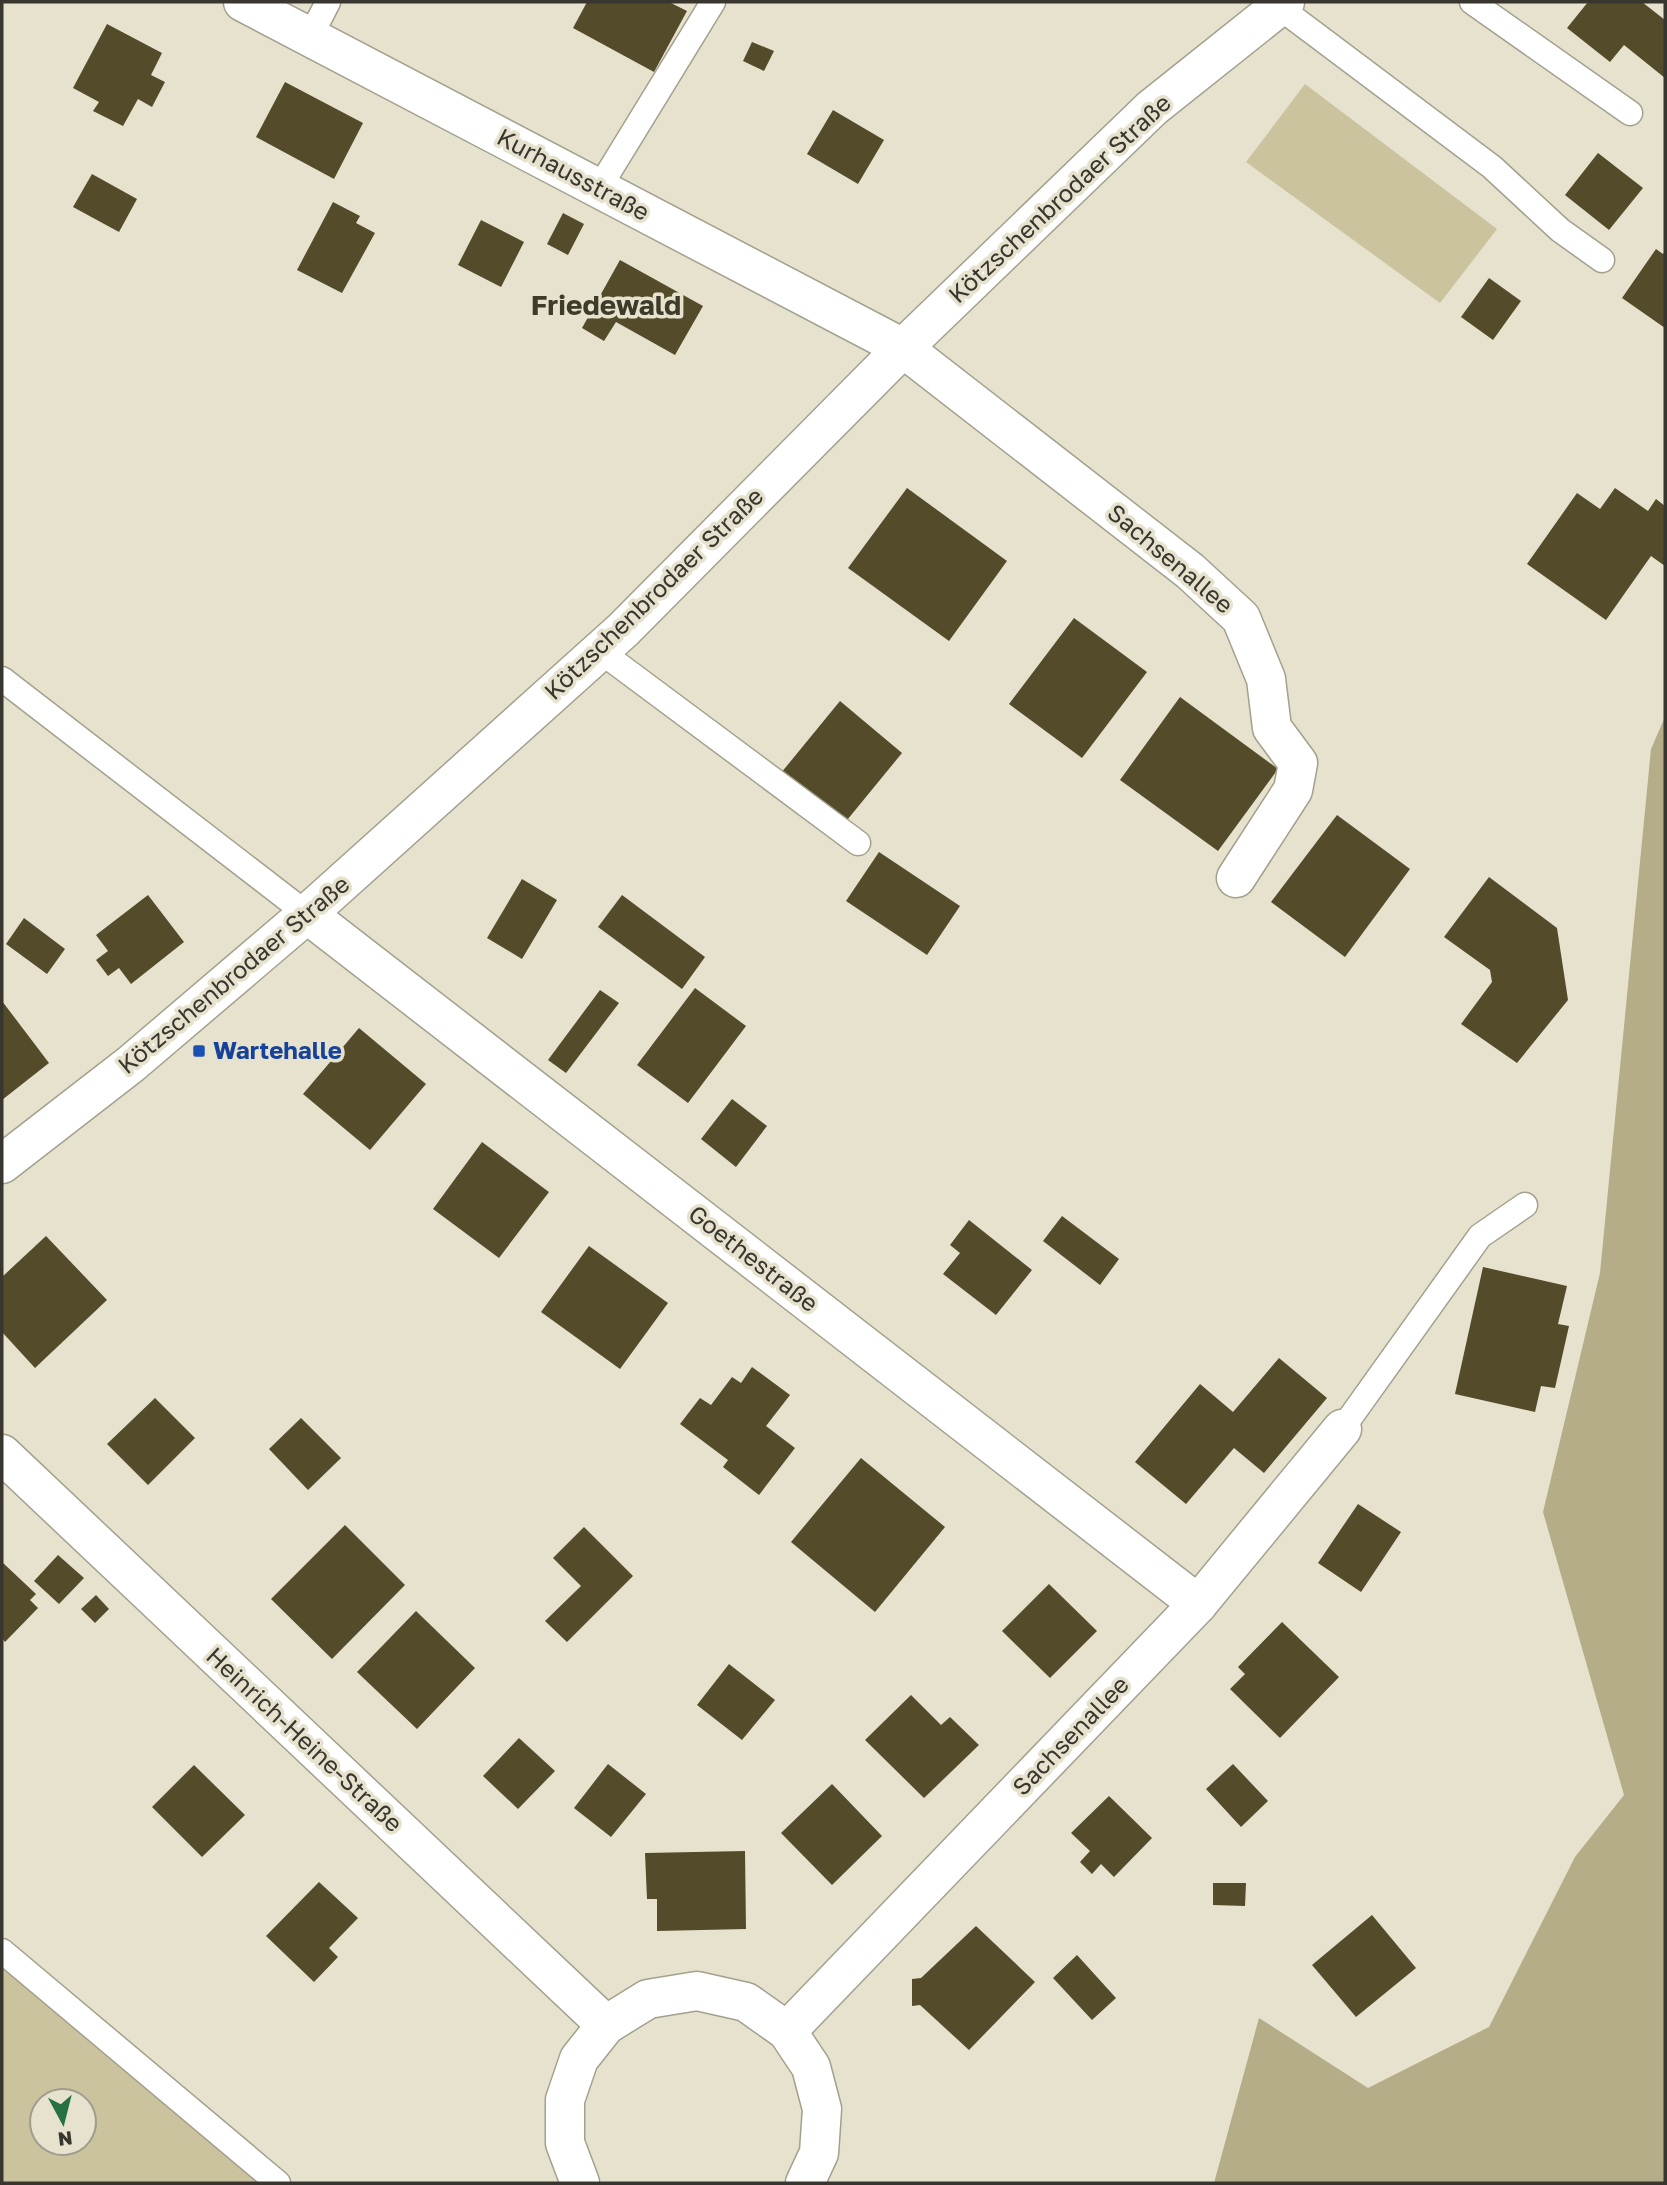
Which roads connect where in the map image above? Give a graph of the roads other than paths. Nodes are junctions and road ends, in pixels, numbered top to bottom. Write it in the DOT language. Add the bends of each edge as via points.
graph roads {
  1 [pos="243,2"];
  2 [pos="328,2"];
  3 [pos="713,2"];
  4 [pos="1472,2"];
  5 [pos="1282,4"];
  6 [pos="310,37"];
  7 [pos="1630,113"];
  8 [pos="599,188"];
  9 [pos="1602,260"];
  10 [pos="903,348"];
  11 [pos="600,651"];
  12 [pos="2,679"];
  13 [pos="858,843"];
  14 [pos="1236,878"];
  15 [pos="307,914"];
  16 [pos="2,1164"];
  17 [pos="1525,1205"];
  18 [pos="1342,1429"];
  19 [pos="2,1454"];
  20 [pos="1198,1604"];
  21 [pos="2,1951"];
  22 [pos="606,2025"];
  23 [pos="787,2031"];
  24 [pos="278,2183"];
  25 [pos="580,2183"];
  26 [pos="805,2183"];
  1 -- 6 [label="street, Kurhausstraße"];
  2 -- 6 [label="lane"];
  3 -- 8 [label="lane"];
  4 -- 7 [label="lane"];
  5 -- 9 [label="lane" via="1492,167 1560,230"];
  5 -- 10 [label="street, Kötzschenbrodaer Straße" via="1152,108"];
  6 -- 8 [label="street, Kurhausstraße"];
  8 -- 10 [label="street, Kurhausstraße"];
  10 -- 11 [label="street, Kötzschenbrodaer Straße"];
  10 -- 14 [label="street, Sachsenallee" via="1190,571 1241,618 1266,679 1272,728 1298,763 1293,790"];
  11 -- 13 [label="lane"];
  11 -- 15 [label="street, Kötzschenbrodaer Straße"];
  12 -- 15 [label="lane"];
  15 -- 16 [label="street, Kötzschenbrodaer Straße" via="131,1064"];
  15 -- 20 [label="street, Goethestraße"];
  17 -- 18 [label="lane" via="1480,1236"];
  18 -- 20 [label="street, Sachsenallee"];
  19 -- 22 [label="street, Heinrich-Heine-Straße"];
  20 -- 23 [label="street, Sachsenallee"];
  21 -- 24 [label="lane"];
  22 -- 23 [label="street" via="648,1999 697,1991 746,2002"];
  22 -- 25 [label="street" via="579,2059 565,2100 565,2143"];
  23 -- 26 [label="street" via="811,2067 822,2109 818,2153"];
}
